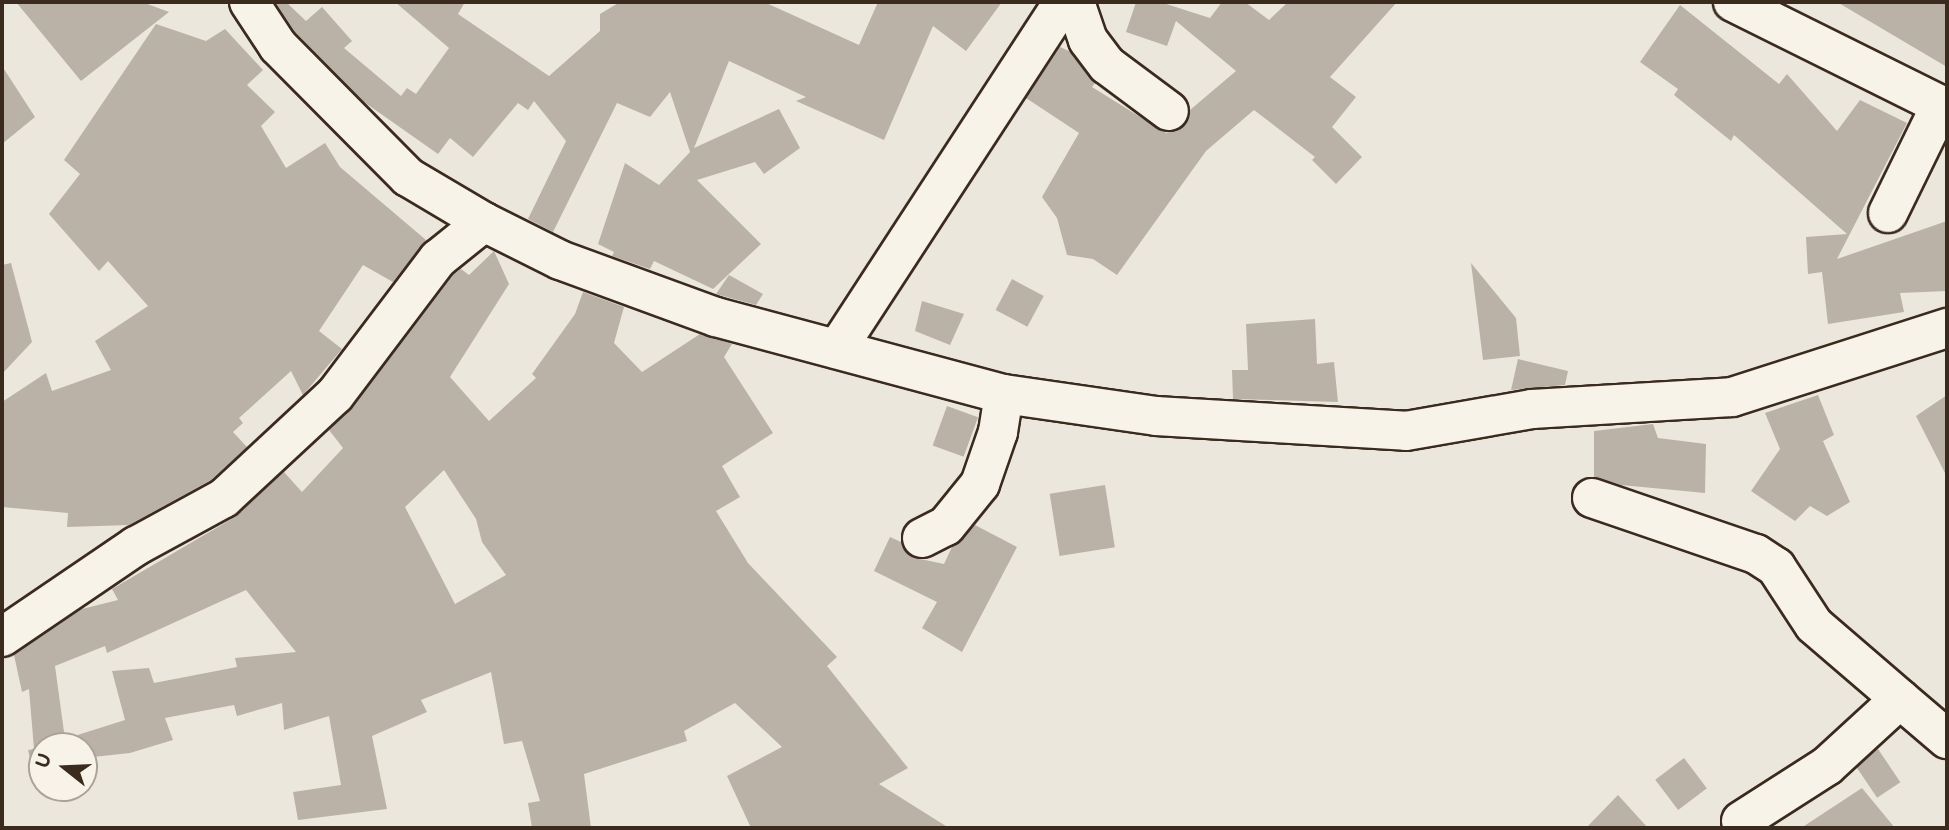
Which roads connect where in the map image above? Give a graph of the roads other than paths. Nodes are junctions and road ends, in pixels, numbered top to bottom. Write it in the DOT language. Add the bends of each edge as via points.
graph roads {
  1 [pos="249,2"];
  2 [pos="1063,2"];
  3 [pos="1075,2"];
  4 [pos="1733,2"];
  5 [pos="1944,106"];
  6 [pos="1169,111"];
  7 [pos="1888,213"];
  8 [pos="484,222"];
  9 [pos="1947,328"];
  10 [pos="837,349"];
  11 [pos="1004,394"];
  12 [pos="1592,498"];
  13 [pos="922,538"];
  14 [pos="2,637"];
  15 [pos="1900,699"];
  16 [pos="1947,739"];
  17 [pos="1741,821"];
  1 -- 8 [label="street" via="278,46 408,177"];
  2 -- 10 [label="street"];
  3 -- 6 [label="street" via="1088,40 1107,65"];
  4 -- 5 [label="street"];
  5 -- 7 [label="street"];
  8 -- 10 [label="street" via="560,260 716,317"];
  8 -- 14 [label="street" via="438,259 335,395 224,498 136,546"];
  9 -- 11 [label="street" via="1732,397 1532,409 1406,431 1156,416"];
  10 -- 11 [label="street"];
  11 -- 13 [label="street" via="998,432 979,484 946,526"];
  12 -- 15 [label="street" via="1756,554 1776,567 1814,625"];
  15 -- 16 [label="street"];
  15 -- 17 [label="street" via="1827,766"];
}
